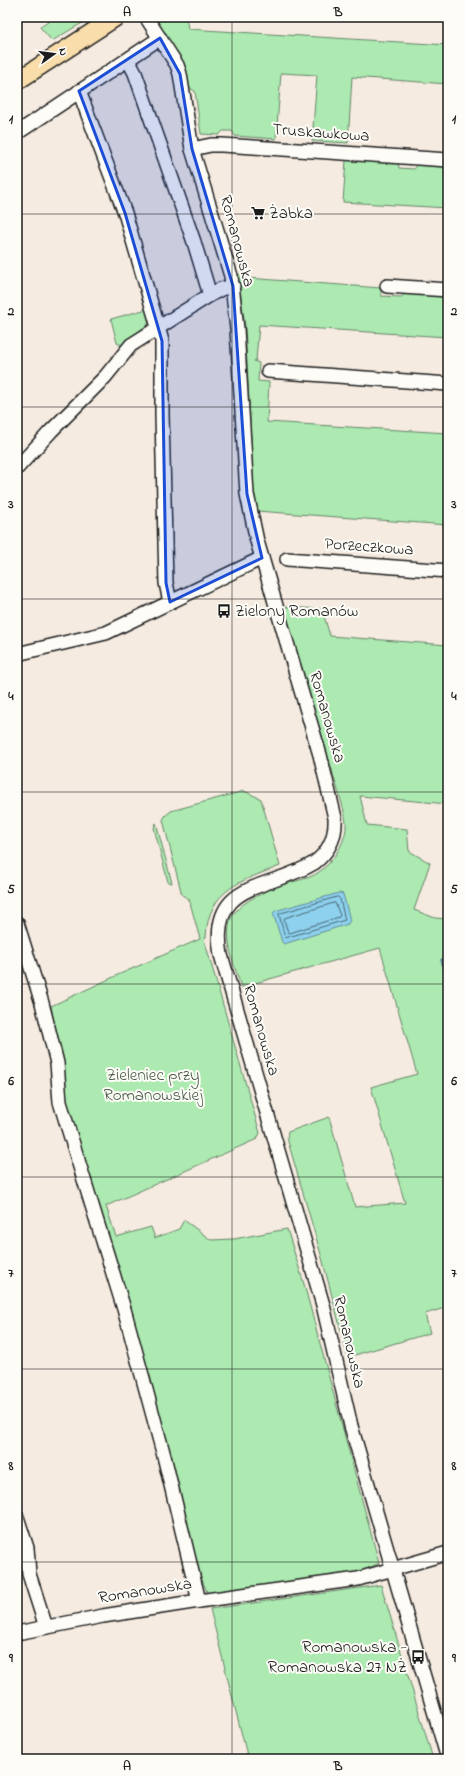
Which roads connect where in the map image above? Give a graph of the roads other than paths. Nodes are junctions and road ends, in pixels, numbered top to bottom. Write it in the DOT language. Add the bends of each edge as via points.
graph roads {
  1 [pos="116,17"];
  2 [pos="146,17"];
  3 [pos="160,38"];
  4 [pos="128,60"];
  5 [pos="17,81"];
  6 [pos="79,91"];
  7 [pos="17,133"];
  8 [pos="192,149"];
  9 [pos="448,160"];
  10 [pos="233,286"];
  11 [pos="387,286"];
  12 [pos="448,290"];
  13 [pos="210,295"];
  14 [pos="158,327"];
  15 [pos="268,371"];
  16 [pos="448,384"];
  17 [pos="17,468"];
  18 [pos="262,558"];
  19 [pos="287,558"];
  20 [pos="448,571"];
  21 [pos="170,602"];
  22 [pos="17,654"];
  23 [pos="17,923"];
  24 [pos="17,1517"];
  25 [pos="448,1553"];
  26 [pos="392,1569"];
  27 [pos="199,1600"];
  28 [pos="46,1627"];
  29 [pos="17,1633"];
  30 [pos="448,1759"];
  1 -- 5 [label="main road"];
  2 -- 3 [label="street, Romanowska"];
  3 -- 4 [label="street"];
  3 -- 8 [label="street, Romanowska" via="180,74"];
  4 -- 6 [label="street"];
  4 -- 13 [label="street" via="135,73 174,184"];
  6 -- 7 [label="street"];
  6 -- 14 [label="street" via="125,213"];
  8 -- 9 [label="street, Truskawkowa" via="222,145"];
  8 -- 10 [label="street, Romanowska"];
  10 -- 13 [label="street"];
  10 -- 18 [label="street, Romanowska" via="248,494 252,523"];
  11 -- 12 [label="street"];
  13 -- 14 [label="street"];
  14 -- 17 [label="street" via="131,345 105,377"];
  14 -- 21 [label="street" via="162,341 166,583"];
  15 -- 16 [label="street"];
  18 -- 21 [label="street"];
  18 -- 26 [label="street, Romanowska" via="328,783 335,829 329,848 314,863 245,891 233,900 226,907 220,922 219,944 227,981 323,1305 350,1426"];
  19 -- 20 [label="street, Porzeczkowa"];
  21 -- 22 [label="street" via="106,633"];
  23 -- 27 [label="street" via="44,1010 56,1063 60,1102 126,1316 172,1485"];
  24 -- 28 [label="street" via="27,1548 29,1574"];
  25 -- 26 [label="street"];
  26 -- 27 [label="street, Romanowska" via="358,1579"];
  26 -- 30 [label="street, Romanowska"];
  27 -- 28 [label="street, Romanowska"];
  28 -- 29 [label="street, Romanowska"];
}
